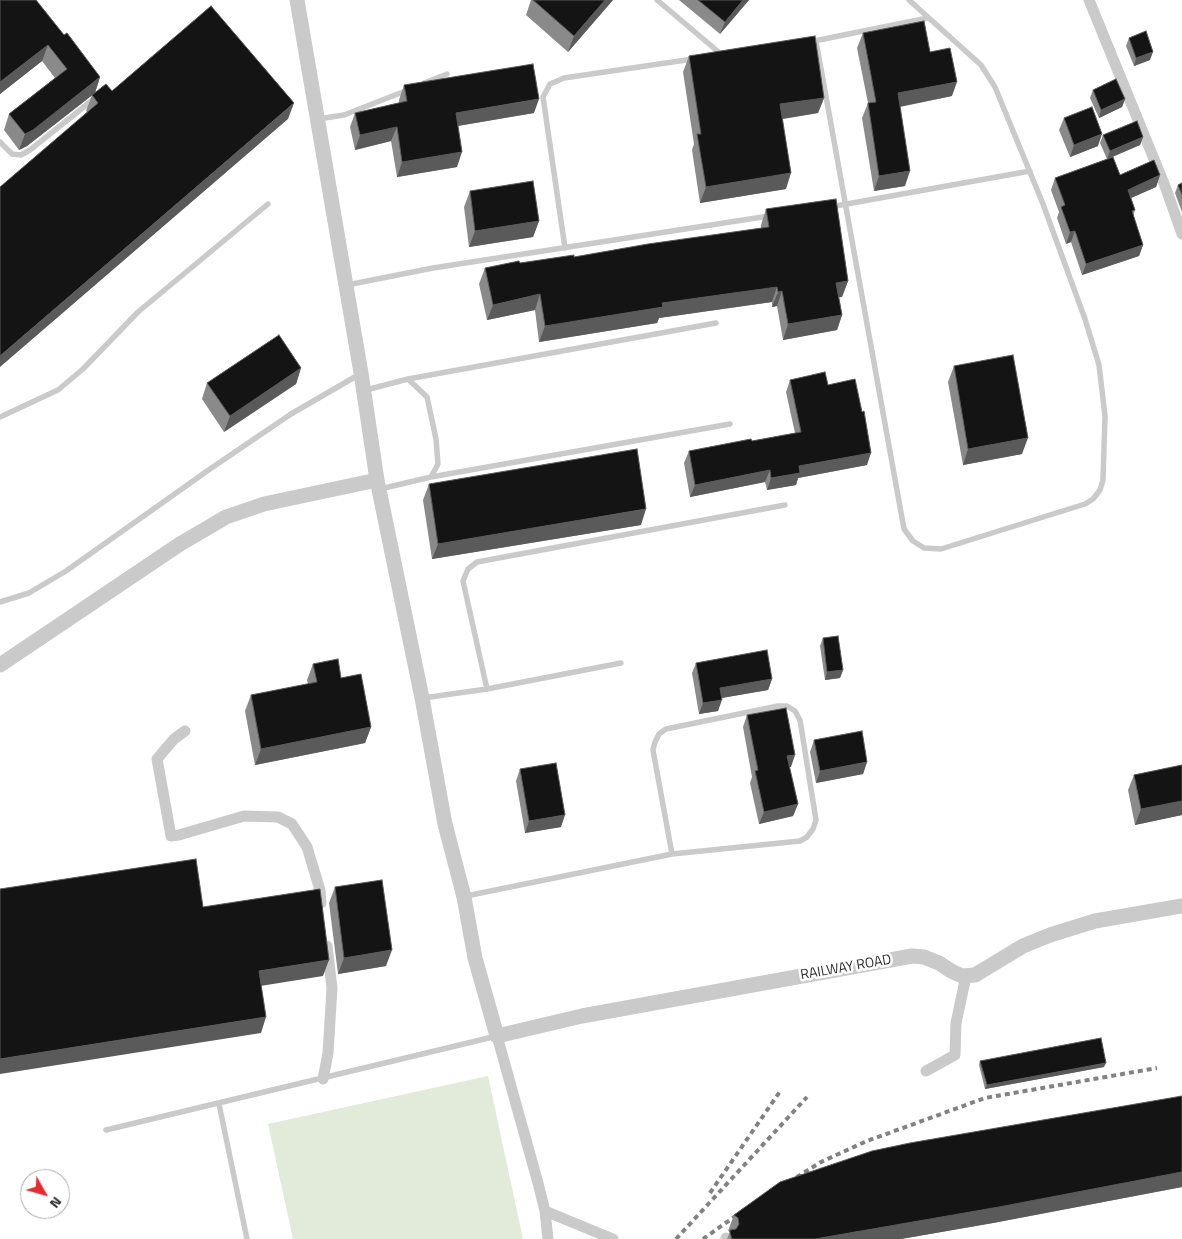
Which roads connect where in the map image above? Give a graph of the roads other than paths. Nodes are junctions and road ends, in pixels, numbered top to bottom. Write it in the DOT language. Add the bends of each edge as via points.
graph roads {
  1 [pos="297,0"];
  2 [pos="657,0"];
  3 [pos="909,0"];
  4 [pos="1089,0"];
  5 [pos="928,18"];
  6 [pos="816,41"];
  7 [pos="806,42"];
  8 [pos="731,53"];
  9 [pos="721,54"];
  10 [pos="711,56"];
  11 [pos="702,57"];
  12 [pos="447,74"];
  13 [pos="420,85"];
  14 [pos="410,89"];
  15 [pos="96,96"];
  16 [pos="318,119"];
  17 [pos="0,142"];
  18 [pos="1030,171"];
  19 [pos="268,204"];
  20 [pos="845,204"];
  21 [pos="825,207"];
  22 [pos="776,215"];
  23 [pos="1182,234"];
  24 [pos="565,248"];
  25 [pos="346,285"];
  26 [pos="716,323"];
  27 [pos="361,373"];
  28 [pos="408,379"];
  29 [pos="364,391"];
  30 [pos="0,417"];
  31 [pos="730,424"];
  32 [pos="432,477"];
  33 [pos="379,484"];
  34 [pos="785,505"];
  35 [pos="0,602"];
  36 [pos="621,663"];
  37 [pos="0,665"];
  38 [pos="487,689"];
  39 [pos="422,698"];
  40 [pos="185,731"];
  41 [pos="672,854"];
  42 [pos="464,897"];
  43 [pos="1182,906"];
  44 [pos="323,915"];
  45 [pos="325,932"];
  46 [pos="966,976"];
  47 [pos="497,1036"];
  48 [pos="926,1071"];
  49 [pos="323,1078"];
  50 [pos="219,1104"];
  51 [pos="106,1130"];
  52 [pos="545,1210"];
  53 [pos="247,1239"];
  54 [pos="548,1239"];
  55 [pos="613,1239"];
  1 -- 16 [label="street"];
  2 -- 9 [label="lane"];
  3 -- 5 [label="lane"];
  4 -- 23 [label="street"];
  5 -- 6 [label="lane"];
  5 -- 18 [label="lane" via="981,65 995,87"];
  6 -- 7 [label="lane"];
  6 -- 20 [label="lane"];
  8 -- 9 [label="lane"];
  9 -- 10 [label="lane"];
  11 -- 24 [label="lane" via="564,78 550,84 544,97"];
  12 -- 13 [label="lane"];
  14 -- 16 [label="lane" via="344,115"];
  15 -- 17 [label="lane" via="21,155 12,154"];
  16 -- 25 [label="street"];
  18 -- 20 [label="lane"];
  18 -- 20 [label="lane" via="1099,365 1105,416 1103,480 1100,490 1085,504 941,549 924,548 913,541 904,529"];
  19 -- 30 [label="lane" via="138,312 58,390"];
  20 -- 21 [label="lane"];
  22 -- 24 [label="lane"];
  24 -- 25 [label="lane"];
  25 -- 27 [label="street"];
  26 -- 28 [label="lane"];
  27 -- 29 [label="street"];
  27 -- 35 [label="lane" via="283,420 66,571 29,593"];
  28 -- 29 [label="lane"];
  28 -- 32 [label="lane" via="427,397 429,405 438,464"];
  29 -- 33 [label="street"];
  31 -- 32 [label="lane"];
  32 -- 33 [label="lane"];
  33 -- 37 [label="street" via="264,504 226,517 180,544"];
  33 -- 39 [label="street"];
  34 -- 38 [label="lane" via="478,562 468,569 464,582"];
  36 -- 38 [label="lane"];
  38 -- 39 [label="lane"];
  39 -- 42 [label="street" via="445,824"];
  40 -- 44 [label="street" via="157,759 171,836 244,816 278,817 292,824 307,847 320,890"];
  41 -- 41 [label="lane" via="800,841 807,837 816,820 800,720 795,711 787,706 778,706 666,729 660,734 653,750"];
  41 -- 42 [label="lane"];
  42 -- 47 [label="street" via="475,958"];
  43 -- 46 [label="street" via="1095,921 1050,935 1023,946 975,975"];
  45 -- 49 [label="street" via="332,988"];
  46 -- 47 [label="street, RAILWAY ROAD" via="924,957 912,956 582,1016"];
  46 -- 48 [label="street" via="956,1024 955,1055"];
  47 -- 49 [label="lane"];
  47 -- 52 [label="street"];
  49 -- 50 [label="lane"];
  50 -- 51 [label="lane"];
  50 -- 53 [label="lane"];
  52 -- 54 [label="street"];
  52 -- 55 [label="street"];
}
